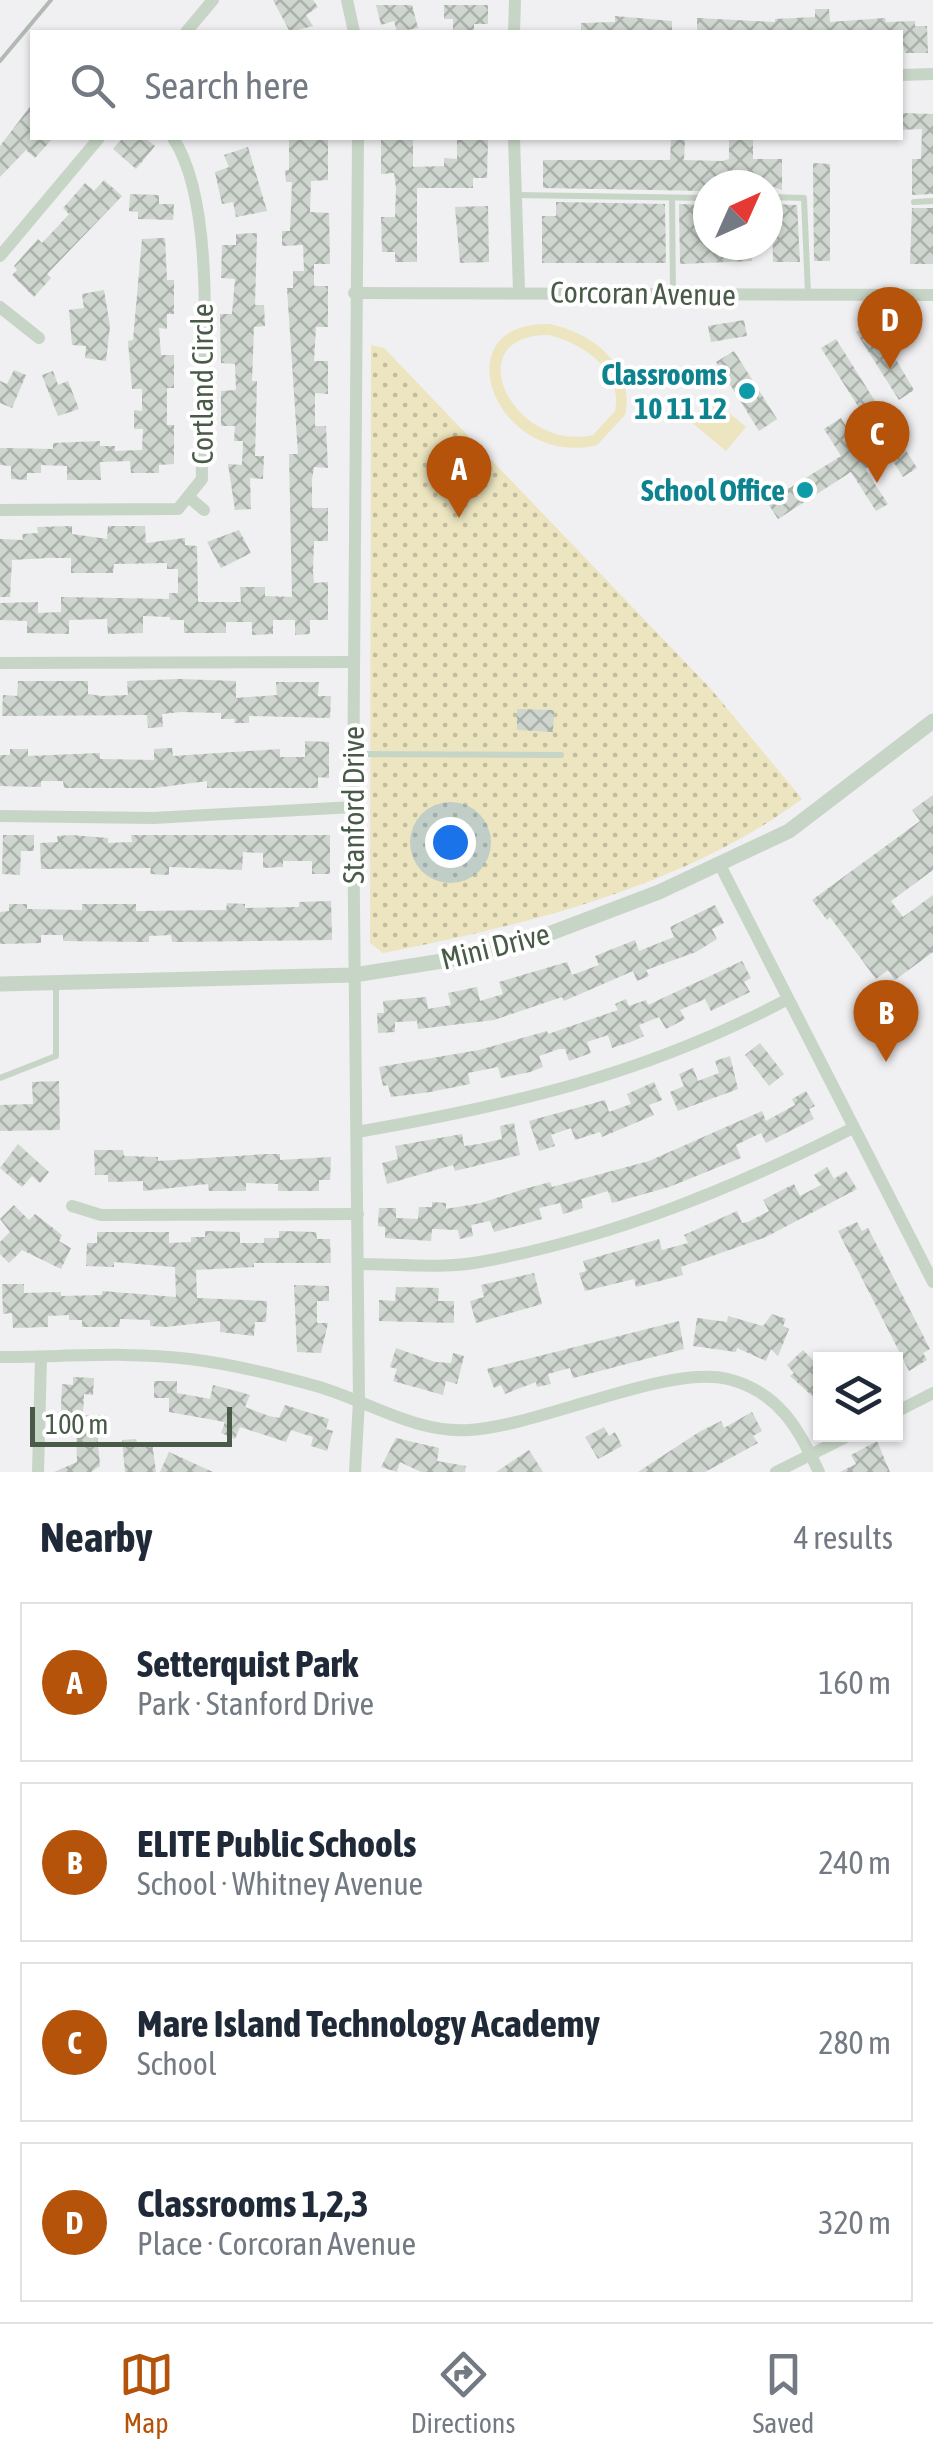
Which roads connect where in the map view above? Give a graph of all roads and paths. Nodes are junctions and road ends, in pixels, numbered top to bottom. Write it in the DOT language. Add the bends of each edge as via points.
graph roads {
  1 [pos="214,0"];
  2 [pos="347,0"];
  3 [pos="515,0"];
  4 [pos="188,30"];
  5 [pos="354,30"];
  6 [pos="514,30"];
  7 [pos="933,74"];
  8 [pos="903,75"];
  9 [pos="97,140"];
  10 [pos="173,140"];
  11 [pos="358,140"];
  12 [pos="514,140"];
  13 [pos="515,195"];
  14 [pos="783,197"];
  15 [pos="672,198"];
  16 [pos="693,198"];
  17 [pos="933,201"];
  18 [pos="914,202"];
  19 [pos="0,256"];
  20 [pos="519,291"];
  21 [pos="354,292"];
  22 [pos="673,293"];
  23 [pos="808,295"];
  24 [pos="933,296"];
  25 [pos="0,307"];
  26 [pos="39,338"];
  27 [pos="190,499"];
  28 [pos="0,510"];
  29 [pos="204,510"];
  30 [pos="0,662"];
  31 [pos="352,662"];
  32 [pos="933,721"];
  33 [pos="353,754"];
  34 [pos="561,755"];
  35 [pos="352,806"];
  36 [pos="0,816"];
  37 [pos="720,865"];
  38 [pos="354,975"];
  39 [pos="56,981"];
  40 [pos="0,984"];
  41 [pos="788,999"];
  42 [pos="0,1078"];
  43 [pos="853,1128"];
  44 [pos="357,1132"];
  45 [pos="72,1206"];
  46 [pos="358,1214"];
  47 [pos="358,1264"];
  48 [pos="933,1282"];
  49 [pos="0,1357"];
  50 [pos="42,1357"];
  51 [pos="933,1393"];
  52 [pos="359,1401"];
  53 [pos="903,1408"];
  54 [pos="837,1442"];
  55 [pos="811,1456"];
  56 [pos="38,1472"];
  57 [pos="354,1472"];
  58 [pos="776,1472"];
  59 [pos="819,1472"];
  1 -- 4 [label="street"];
  2 -- 5 [label="street"];
  3 -- 6 [label="street"];
  7 -- 8 [label="street"];
  9 -- 19 [label="street"];
  10 -- 27 [label="street, Cortland Circle" via="192,174 200,229 202,479"];
  11 -- 21 [label="street, Stanford Drive"];
  12 -- 13 [label="street"];
  13 -- 15 [label="lane"];
  13 -- 20 [label="street"];
  14 -- 23 [label="lane" via="804,198"];
  15 -- 16 [label="lane"];
  15 -- 22 [label="lane"];
  17 -- 18 [label="lane"];
  20 -- 21 [label="street, Corcoran Avenue"];
  20 -- 22 [label="street, Corcoran Avenue"];
  21 -- 31 [label="street, Stanford Drive"];
  22 -- 23 [label="street, Corcoran Avenue"];
  23 -- 24 [label="street, Corcoran Avenue"];
  25 -- 26 [label="street"];
  27 -- 28 [label="street, Cortland Circle" via="178,510"];
  27 -- 29 [label="street"];
  30 -- 31 [label="street"];
  31 -- 33 [label="street, Stanford Drive"];
  32 -- 37 [label="street, Mini Drive" via="807,821"];
  33 -- 34 [label="lane"];
  33 -- 35 [label="street, Stanford Drive"];
  35 -- 36 [label="street" via="153,818"];
  35 -- 38 [label="street, Stanford Drive"];
  37 -- 38 [label="street, Mini Drive" via="551,933 455,959"];
  37 -- 41 [label="street"];
  38 -- 39 [label="street, Mini Drive"];
  38 -- 44 [label="street, Stanford Drive"];
  39 -- 40 [label="street, Mini Drive"];
  39 -- 42 [label="lane" via="56,1056"];
  41 -- 43 [label="street"];
  41 -- 44 [label="street" via="623,1073 481,1110"];
  43 -- 47 [label="street" via="726,1190 631,1222 480,1262"];
  43 -- 48 [label="street"];
  44 -- 46 [label="street, Stanford Drive"];
  45 -- 46 [label="street" via="101,1215"];
  46 -- 47 [label="street, Stanford Drive"];
  47 -- 52 [label="street, Stanford Drive"];
  49 -- 50 [label="street"];
  50 -- 52 [label="street" via="191,1359"];
  50 -- 56 [label="street"];
  51 -- 53 [label="street"];
  52 -- 55 [label="street" via="435,1429 483,1429 630,1391 722,1378 755,1387 780,1405"];
  52 -- 57 [label="street, Stanford Drive"];
  54 -- 55 [label="street"];
  55 -- 58 [label="street"];
  55 -- 59 [label="street"];
}
